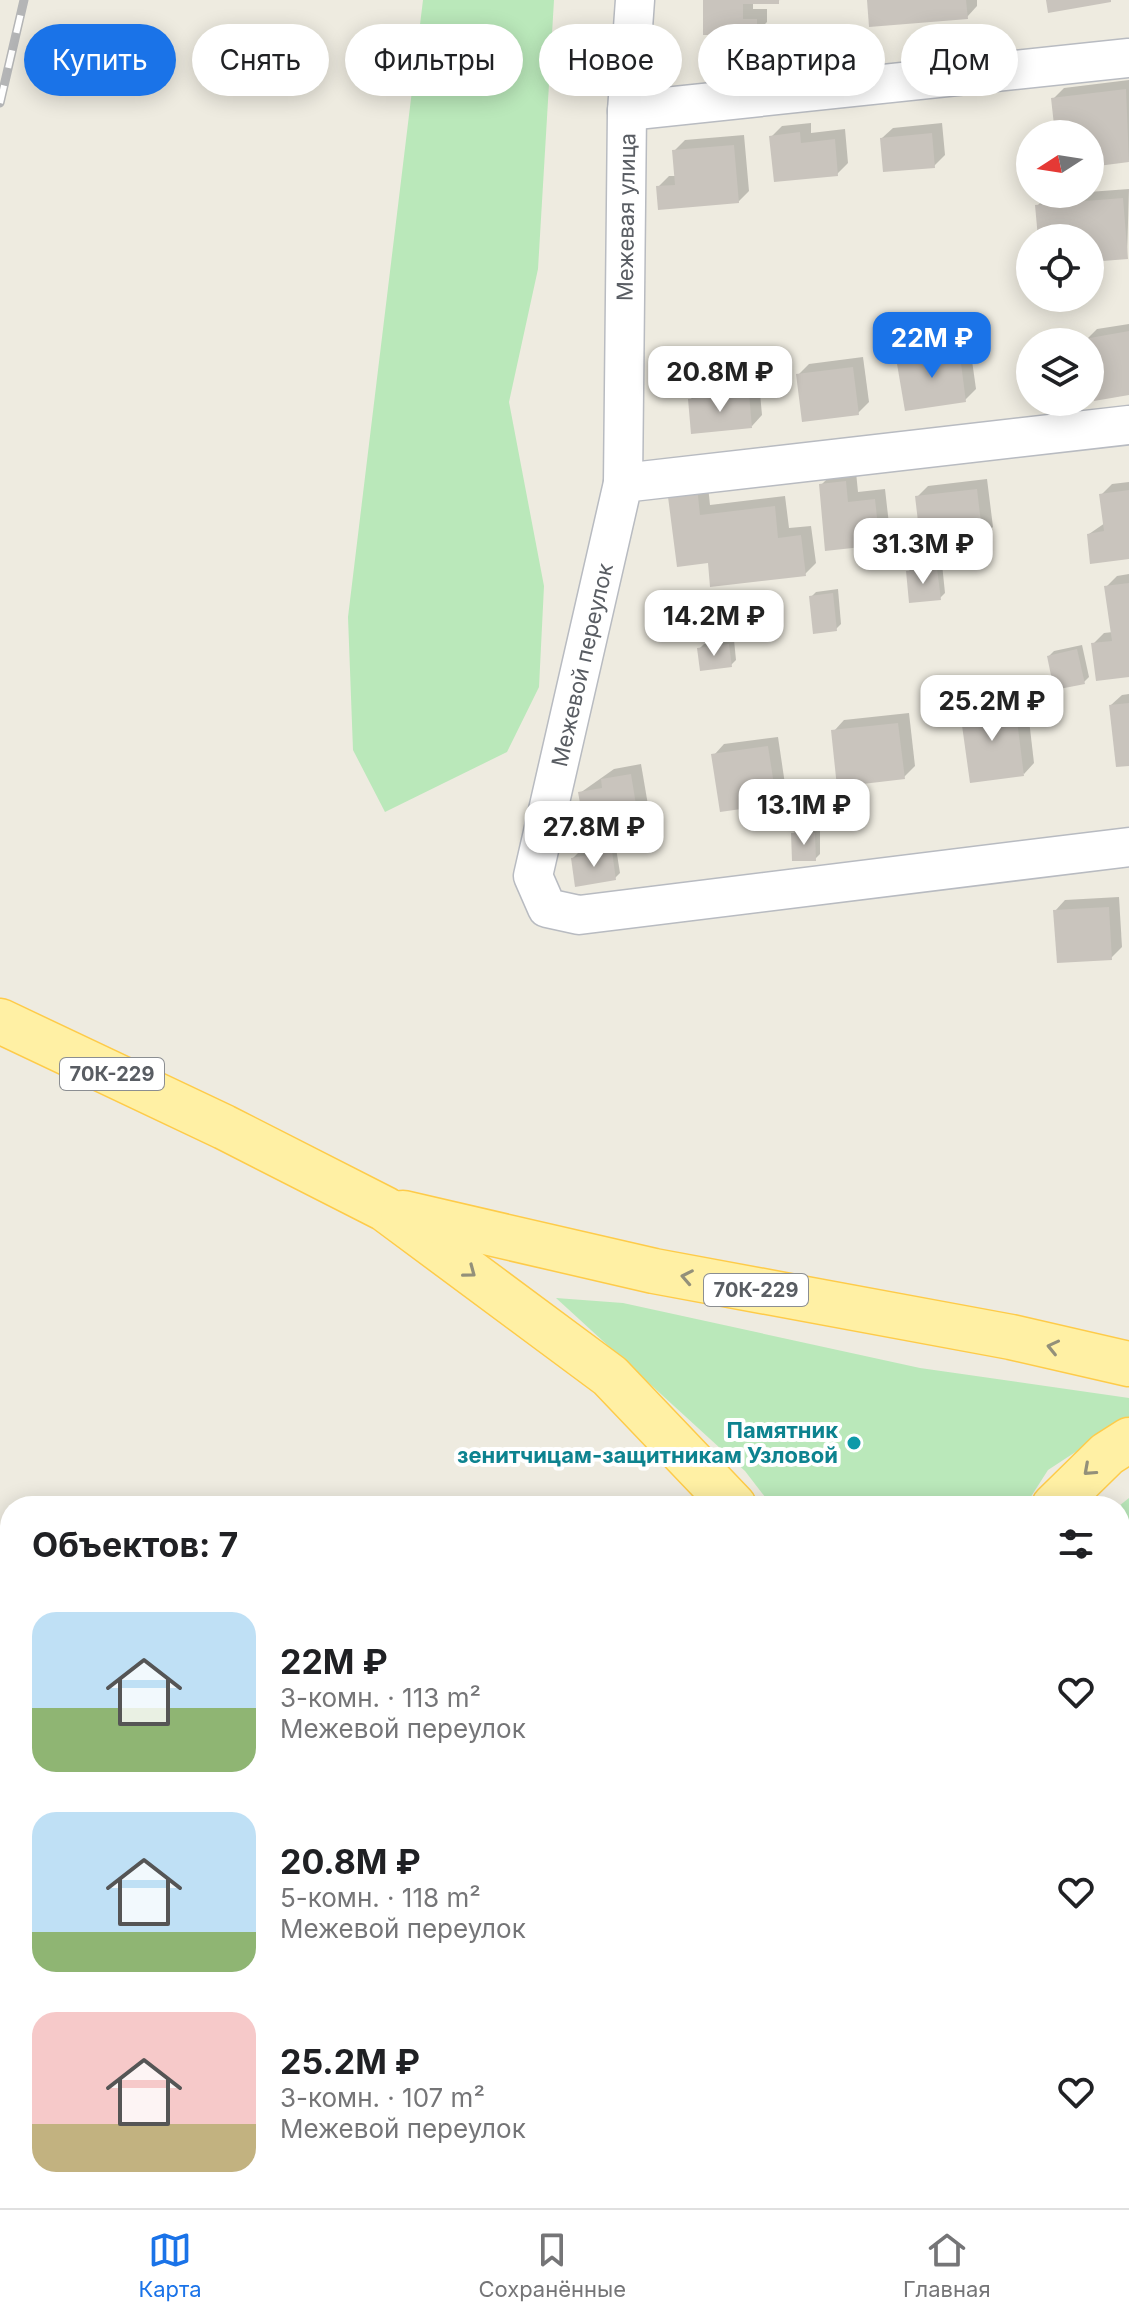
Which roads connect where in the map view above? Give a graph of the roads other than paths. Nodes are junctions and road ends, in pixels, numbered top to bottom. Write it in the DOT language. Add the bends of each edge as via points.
graph roads {
  1 [pos="635,0"];
  2 [pos="1129,58"];
  3 [pos="627,111"];
  4 [pos="1129,425"];
  5 [pos="623,483"];
  6 [pos="1129,847"];
  7 [pos="0,1021"];
  8 [pos="385,1209"];
  9 [pos="1129,1364"];
  10 [pos="1129,1440"];
  11 [pos="724,1496"];
  12 [pos="1064,1496"];
  1 -- 3 [label="street, Межевая улица"];
  2 -- 3 [label="street"];
  3 -- 5 [label="street, Межевая улица"];
  4 -- 5 [label="street"];
  5 -- 6 [label="street, Межевой переулок" via="533,876 547,908 579,915"];
  7 -- 8 [label="main road, 70К-229"];
  9 -- 8 [label="main road, 70К-229, one-way" via="654,1271"];
  8 -- 11 [label="main road, 70К-229, one-way" via="610,1376"];
  10 -- 12 [label="main road, one-way"];
}
